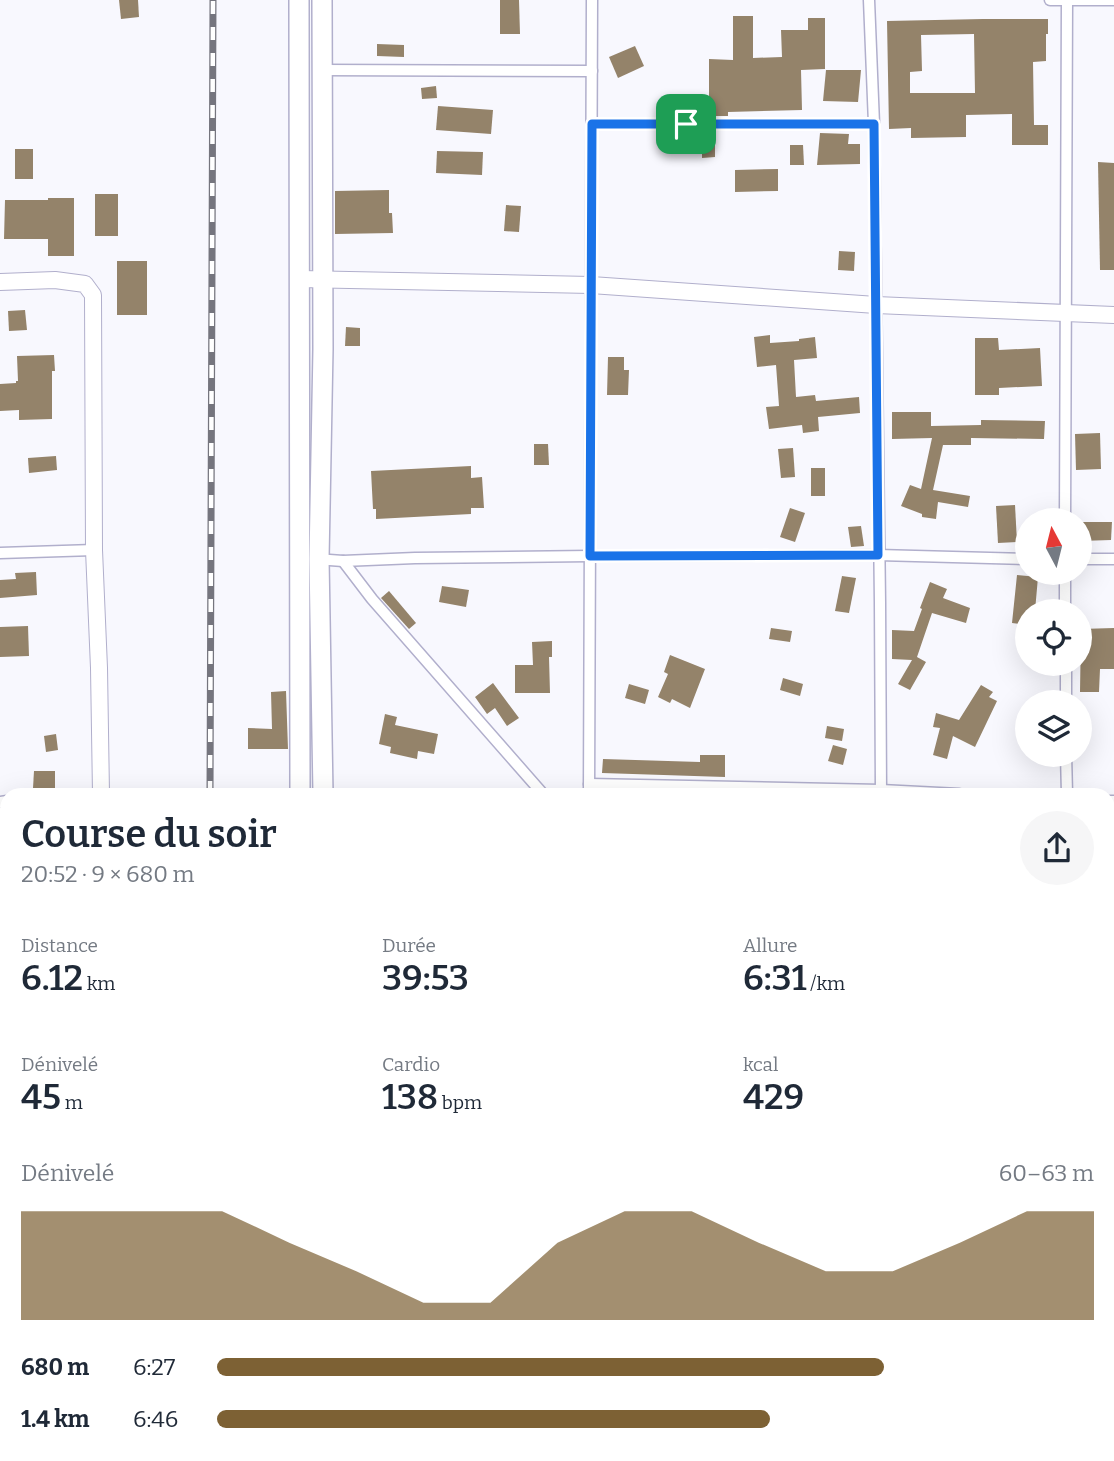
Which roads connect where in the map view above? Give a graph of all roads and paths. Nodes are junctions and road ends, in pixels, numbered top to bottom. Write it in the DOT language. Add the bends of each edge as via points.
graph roads {
  1 [pos="299,0"];
  2 [pos="322,0"];
  3 [pos="592,0"];
  4 [pos="870,0"];
  5 [pos="1050,0"];
  6 [pos="1067,0"];
  7 [pos="1114,0"];
  8 [pos="322,70"];
  9 [pos="592,71"];
  10 [pos="592,124"];
  11 [pos="874,124"];
  12 [pos="300,279"];
  13 [pos="322,279"];
  14 [pos="0,282"];
  15 [pos="591,285"];
  16 [pos="876,305"];
  17 [pos="1066,313"];
  18 [pos="1114,315"];
  19 [pos="1065,508"];
  20 [pos="94,550"];
  21 [pos="0,553"];
  22 [pos="878,555"];
  23 [pos="590,556"];
  24 [pos="310,558"];
  25 [pos="1015,559"];
  26 [pos="1092,559"];
  27 [pos="1114,559"];
  28 [pos="343,561"];
  29 [pos="1066,767"];
  30 [pos="323,774"];
  31 [pos="300,785"];
  32 [pos="101,788"];
  33 [pos="323,788"];
  34 [pos="538,788"];
  35 [pos="589,788"];
  36 [pos="881,788"];
  37 [pos="1067,788"];
  1 -- 12 [label="highway"];
  2 -- 8 [label="highway"];
  3 -- 9 [label="street"];
  4 -- 11 [label="street"];
  5 -- 6 [label="street"];
  6 -- 7 [label="street"];
  6 -- 17 [label="street"];
  8 -- 9 [label="street"];
  8 -- 13 [label="highway"];
  9 -- 10 [label="street"];
  10 -- 11 [label="street"];
  10 -- 15 [label="street"];
  11 -- 16 [label="street"];
  12 -- 13 [label="street"];
  12 -- 24 [label="highway" via="298,350"];
  13 -- 15 [label="street"];
  13 -- 24 [label="highway" via="323,349"];
  14 -- 20 [label="street" via="85,284 93,295"];
  15 -- 16 [label="street"];
  15 -- 23 [label="street"];
  16 -- 17 [label="street"];
  16 -- 22 [label="street"];
  17 -- 18 [label="street"];
  17 -- 19 [label="street"];
  20 -- 21 [label="street"];
  20 -- 32 [label="street"];
  22 -- 23 [label="street"];
  22 -- 25 [label="street"];
  22 -- 36 [label="street"];
  23 -- 28 [label="street"];
  23 -- 35 [label="street"];
  24 -- 28 [label="street"];
  24 -- 30 [label="highway"];
  24 -- 31 [label="highway"];
  26 -- 27 [label="street"];
  28 -- 34 [label="street"];
  29 -- 37 [label="street"];
  30 -- 31 [label="highway"];
  30 -- 33 [label="highway"];
}
